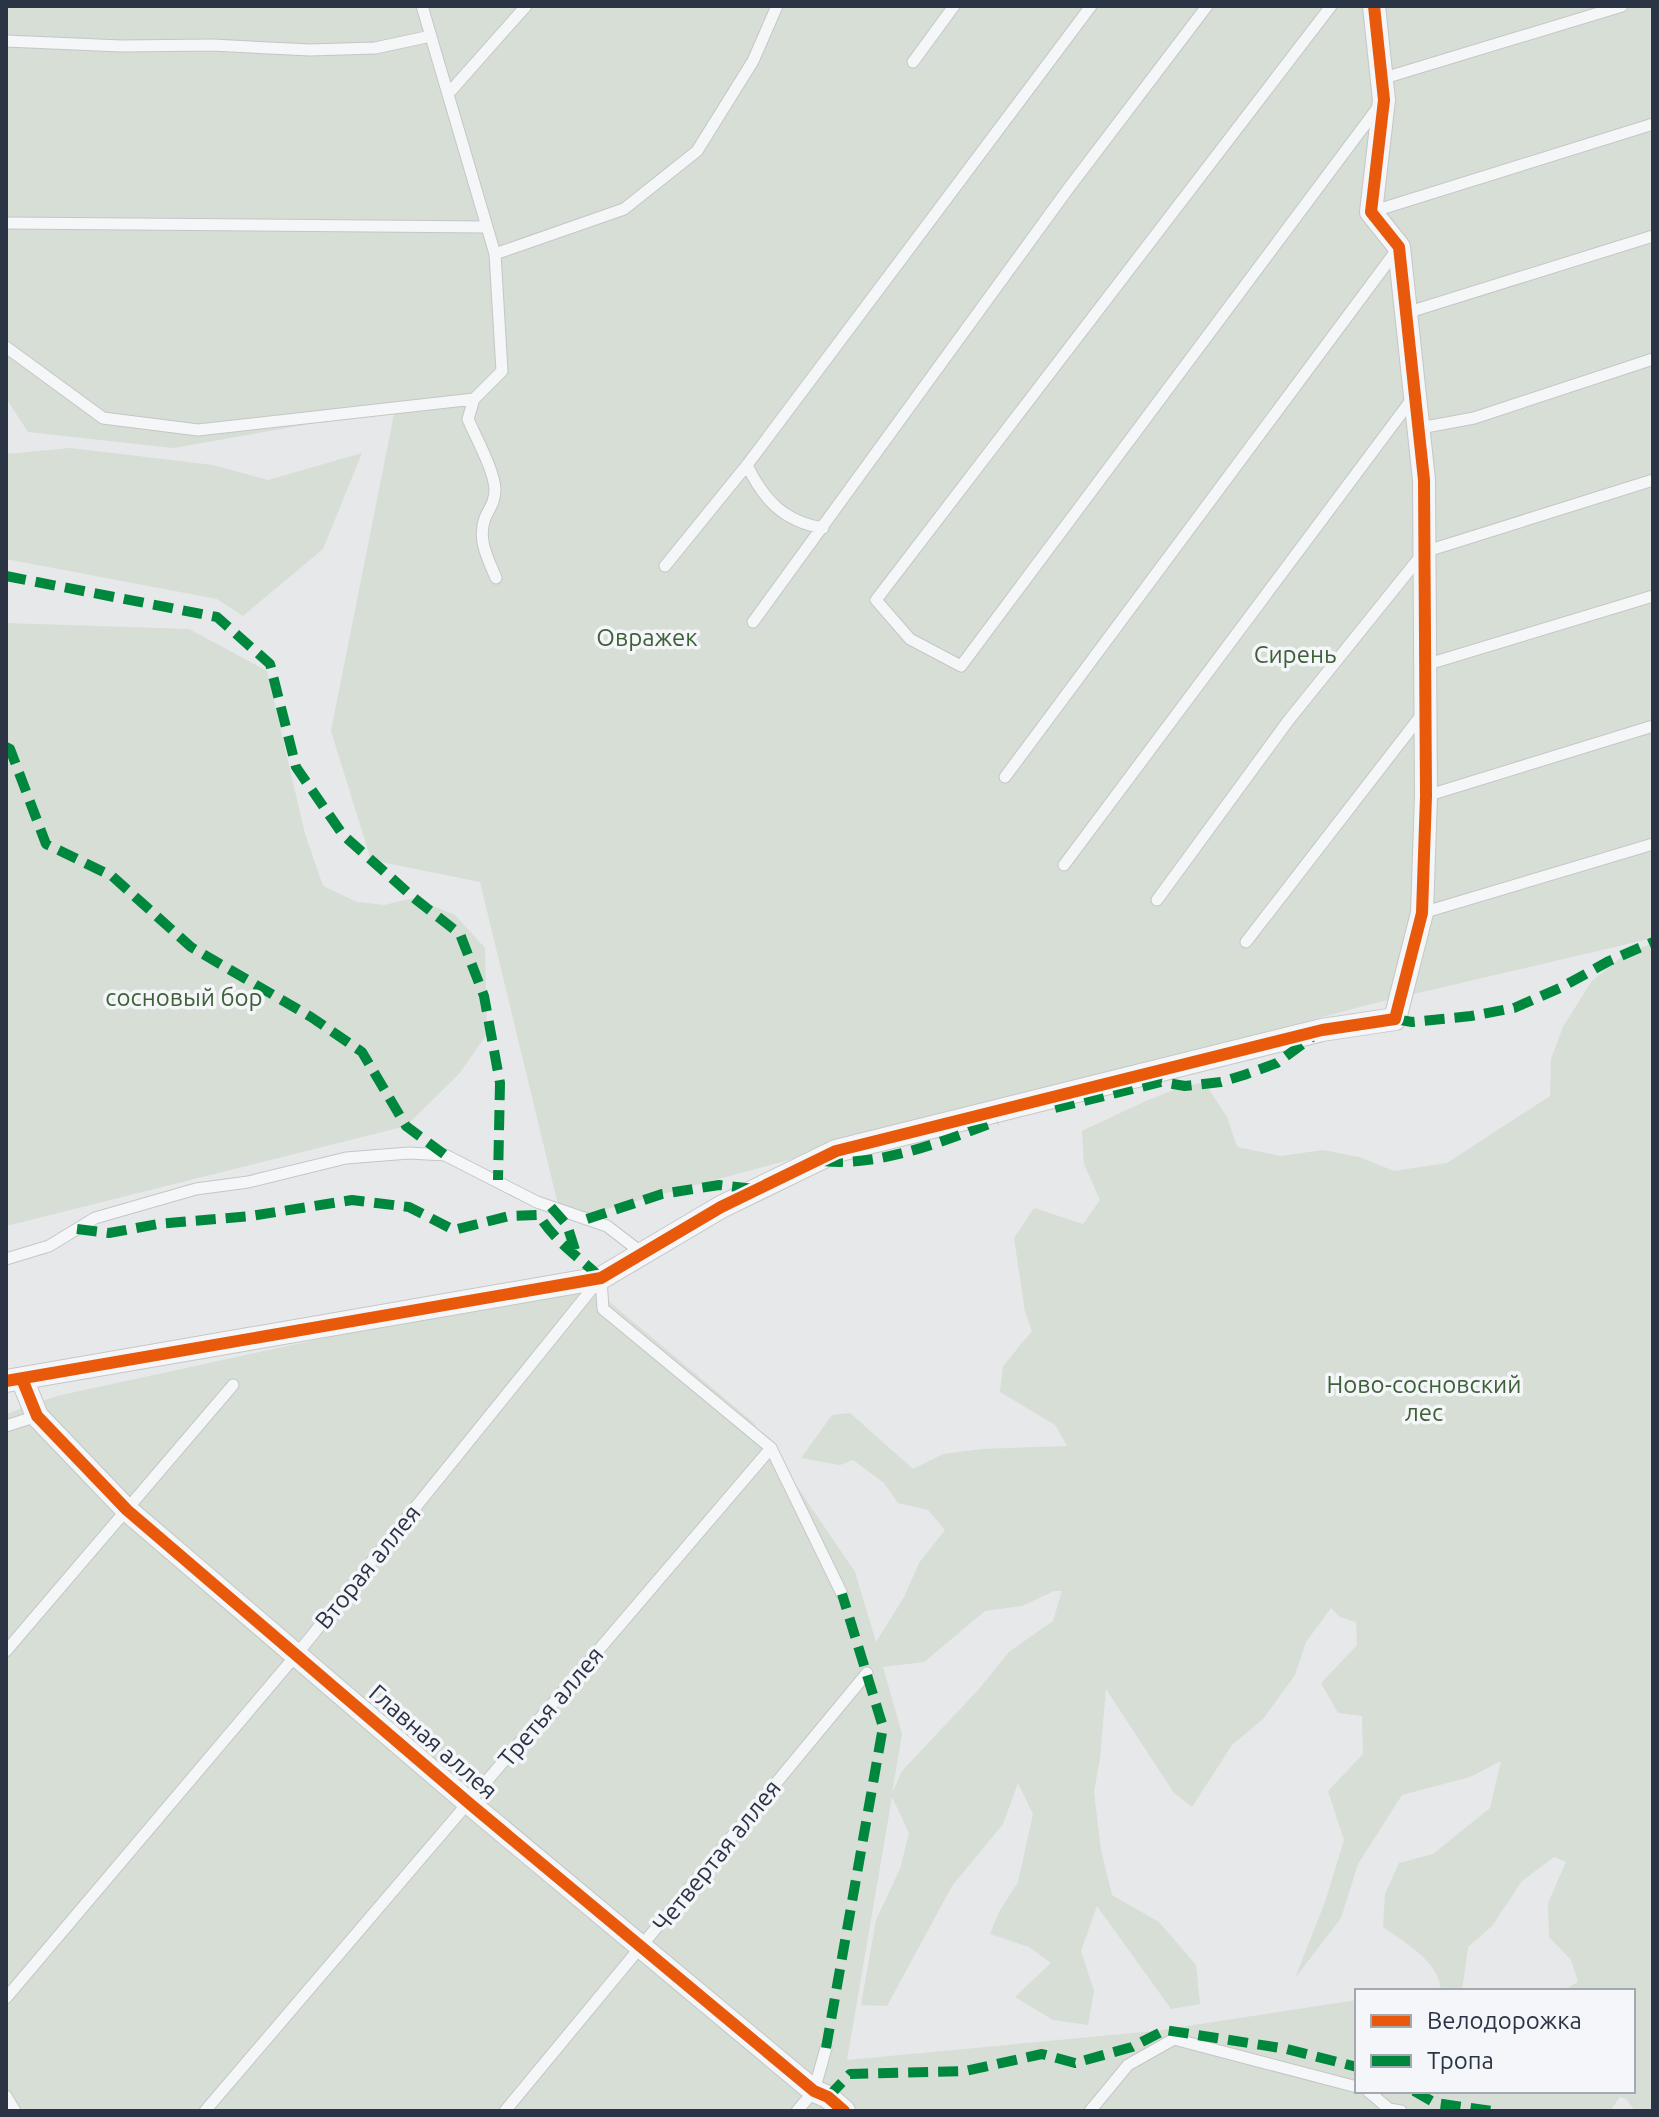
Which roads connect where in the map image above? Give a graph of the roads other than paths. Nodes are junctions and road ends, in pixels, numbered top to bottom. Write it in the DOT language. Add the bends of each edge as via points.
graph roads {
  1 [pos="422,6"];
  2 [pos="526,6"];
  3 [pos="777,6"];
  4 [pos="954,6"];
  5 [pos="1091,6"];
  6 [pos="1207,6"];
  7 [pos="1331,6"];
  8 [pos="1374,6"];
  9 [pos="1622,6"];
  10 [pos="431,36"];
  11 [pos="6,41"];
  12 [pos="913,62"];
  13 [pos="1382,90"];
  14 [pos="448,94"];
  15 [pos="1653,124"];
  16 [pos="1371,212"];
  17 [pos="6,223"];
  18 [pos="487,227"];
  19 [pos="1653,236"];
  20 [pos="1399,247"];
  21 [pos="495,254"];
  22 [pos="1406,313"];
  23 [pos="6,347"];
  24 [pos="1653,359"];
  25 [pos="1415,395"];
  26 [pos="474,399"];
  27 [pos="1420,428"];
  28 [pos="747,465"];
  29 [pos="1653,480"];
  30 [pos="823,528"];
  31 [pos="1424,552"];
  32 [pos="665,566"];
  33 [pos="496,578"];
  34 [pos="1653,596"];
  35 [pos="753,622"];
  36 [pos="1425,665"];
  37 [pos="1426,710"];
  38 [pos="1653,726"];
  39 [pos="1005,777"];
  40 [pos="1426,796"];
  41 [pos="1653,844"];
  42 [pos="1064,865"];
  43 [pos="1157,900"];
  44 [pos="1422,913"];
  45 [pos="1246,942"];
  46 [pos="642,1253"];
  47 [pos="6,1259"];
  48 [pos="601,1278"];
  49 [pos="14,1380"];
  50 [pos="233,1385"];
  51 [pos="37,1416"];
  52 [pos="6,1426"];
  53 [pos="771,1448"];
  54 [pos="127,1510"];
  55 [pos="842,1594"];
  56 [pos="6,1651"];
  57 [pos="297,1654"];
  58 [pos="867,1673"];
  59 [pos="470,1804"];
  60 [pos="642,1947"];
  61 [pos="6,1998"];
  62 [pos="826,2048"];
  63 [pos="1355,2086"];
  64 [pos="814,2091"];
  65 [pos="1371,2093"];
  66 [pos="6,2096"];
  67 [pos="1392,2110"];
  68 [pos="15,2111"];
  69 [pos="205,2111"];
  70 [pos="505,2111"];
  71 [pos="797,2111"];
  72 [pos="844,2111"];
  73 [pos="1090,2111"];
  1 -- 10 [label="lane"];
  2 -- 14 [label="lane"];
  3 -- 21 [label="lane" via="753,61 697,151 624,209"];
  4 -- 12 [label="lane"];
  5 -- 28 [label="lane"];
  6 -- 30 [label="lane"];
  7 -- 13 [label="lane" via="876,600 910,639 961,666"];
  8 -- 13 [label="street"];
  9 -- 13 [label="lane"];
  10 -- 11 [label="lane" via="375,48 310,50"];
  10 -- 14 [label="lane"];
  13 -- 16 [label="street"];
  14 -- 18 [label="lane"];
  15 -- 16 [label="lane"];
  16 -- 20 [label="street"];
  17 -- 18 [label="lane"];
  18 -- 21 [label="lane"];
  19 -- 22 [label="lane"];
  20 -- 22 [label="street"];
  20 -- 39 [label="lane"];
  21 -- 26 [label="lane" via="502,371"];
  22 -- 25 [label="street"];
  23 -- 26 [label="lane" via="103,418 198,430"];
  24 -- 27 [label="lane" via="1474,418"];
  25 -- 27 [label="street"];
  25 -- 42 [label="lane"];
  26 -- 33 [label="lane" via="468,419 495,488 482,543"];
  27 -- 31 [label="street"];
  28 -- 30 [label="lane" via="771,504 802,525"];
  28 -- 32 [label="lane"];
  29 -- 31 [label="lane"];
  30 -- 35 [label="lane"];
  31 -- 36 [label="street"];
  31 -- 43 [label="lane" via="1288,721"];
  34 -- 36 [label="lane"];
  36 -- 37 [label="street"];
  37 -- 40 [label="street"];
  37 -- 45 [label="lane"];
  38 -- 40 [label="lane"];
  40 -- 44 [label="street"];
  41 -- 44 [label="lane"];
  44 -- 46 [label="street" via="1395,1019 1322,1030 836,1151"];
  46 -- 47 [label="lane" via="607,1226 537,1202 445,1155 409,1153 346,1158 196,1189 95,1218 49,1246"];
  46 -- 48 [label="street"];
  48 -- 49 [label="street"];
  48 -- 53 [label="lane" via="603,1309"];
  48 -- 57 [label="lane, Вторая аллея"];
  49 -- 51 [label="street, Главная аллея"];
  50 -- 54 [label="lane"];
  51 -- 52 [label="lane"];
  51 -- 54 [label="street, Главная аллея"];
  53 -- 55 [label="lane"];
  53 -- 59 [label="lane, Третья аллея"];
  54 -- 56 [label="lane"];
  54 -- 57 [label="street, Главная аллея"];
  57 -- 59 [label="street, Главная аллея"];
  57 -- 61 [label="lane, Вторая аллея"];
  58 -- 60 [label="lane, Четвертая аллея"];
  59 -- 60 [label="street, Главная аллея"];
  59 -- 69 [label="lane, Третья аллея"];
  60 -- 64 [label="street, Главная аллея"];
  60 -- 70 [label="lane, Четвертая аллея"];
  62 -- 64 [label="lane"];
  63 -- 73 [label="lane" via="1174,2039 1128,2065"];
  64 -- 71 [label="lane"];
  64 -- 72 [label="street, Главная аллея"];
  65 -- 67 [label="lane"];
  66 -- 68 [label="lane"];
}
